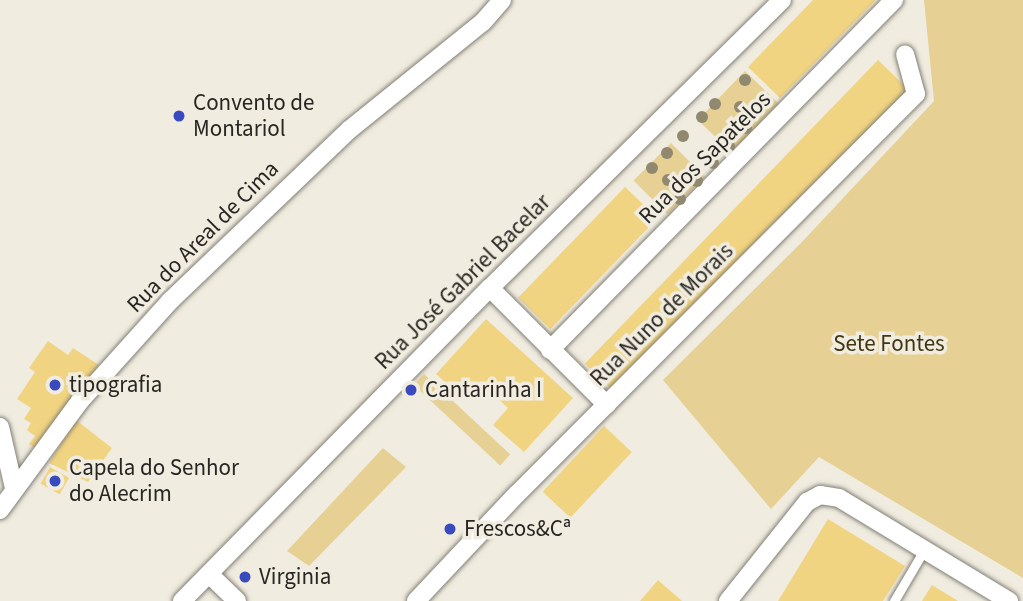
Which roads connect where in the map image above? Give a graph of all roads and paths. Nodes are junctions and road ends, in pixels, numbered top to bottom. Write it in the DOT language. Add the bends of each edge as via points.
graph roads {
  1 [pos="502,0"];
  2 [pos="782,0"];
  3 [pos="894,0"];
  4 [pos="905,54"];
  5 [pos="490,288"];
  6 [pos="550,350"];
  7 [pos="607,405"];
  8 [pos="0,427"];
  9 [pos="15,488"];
  10 [pos="0,510"];
  11 [pos="924,550"];
  12 [pos="209,574"];
  13 [pos="182,601"];
  14 [pos="237,601"];
  15 [pos="416,601"];
  16 [pos="729,601"];
  17 [pos="894,601"];
  18 [pos="1009,601"];
  1 -- 9 [label="street, Rua do Areal de Cima" via="483,22 349,130 170,301 80,401"];
  2 -- 5 [label="street, Rua José Gabriel Bacelar"];
  3 -- 6 [label="street, Rua dos Sapatelos"];
  4 -- 7 [label="street, Rua Nuno de Morais" via="916,94"];
  5 -- 6 [label="street"];
  5 -- 12 [label="street, Rua José Gabriel Bacelar"];
  6 -- 7 [label="street"];
  7 -- 15 [label="street, Rua Nuno de Morais"];
  8 -- 9 [label="street"];
  9 -- 10 [label="street, Rua do Areal de Cima"];
  11 -- 16 [label="street" via="839,498 820,495 807,502"];
  11 -- 17 [label="lane"];
  11 -- 18 [label="street"];
  12 -- 13 [label="street, Rua José Gabriel Bacelar"];
  12 -- 14 [label="street"];
}
